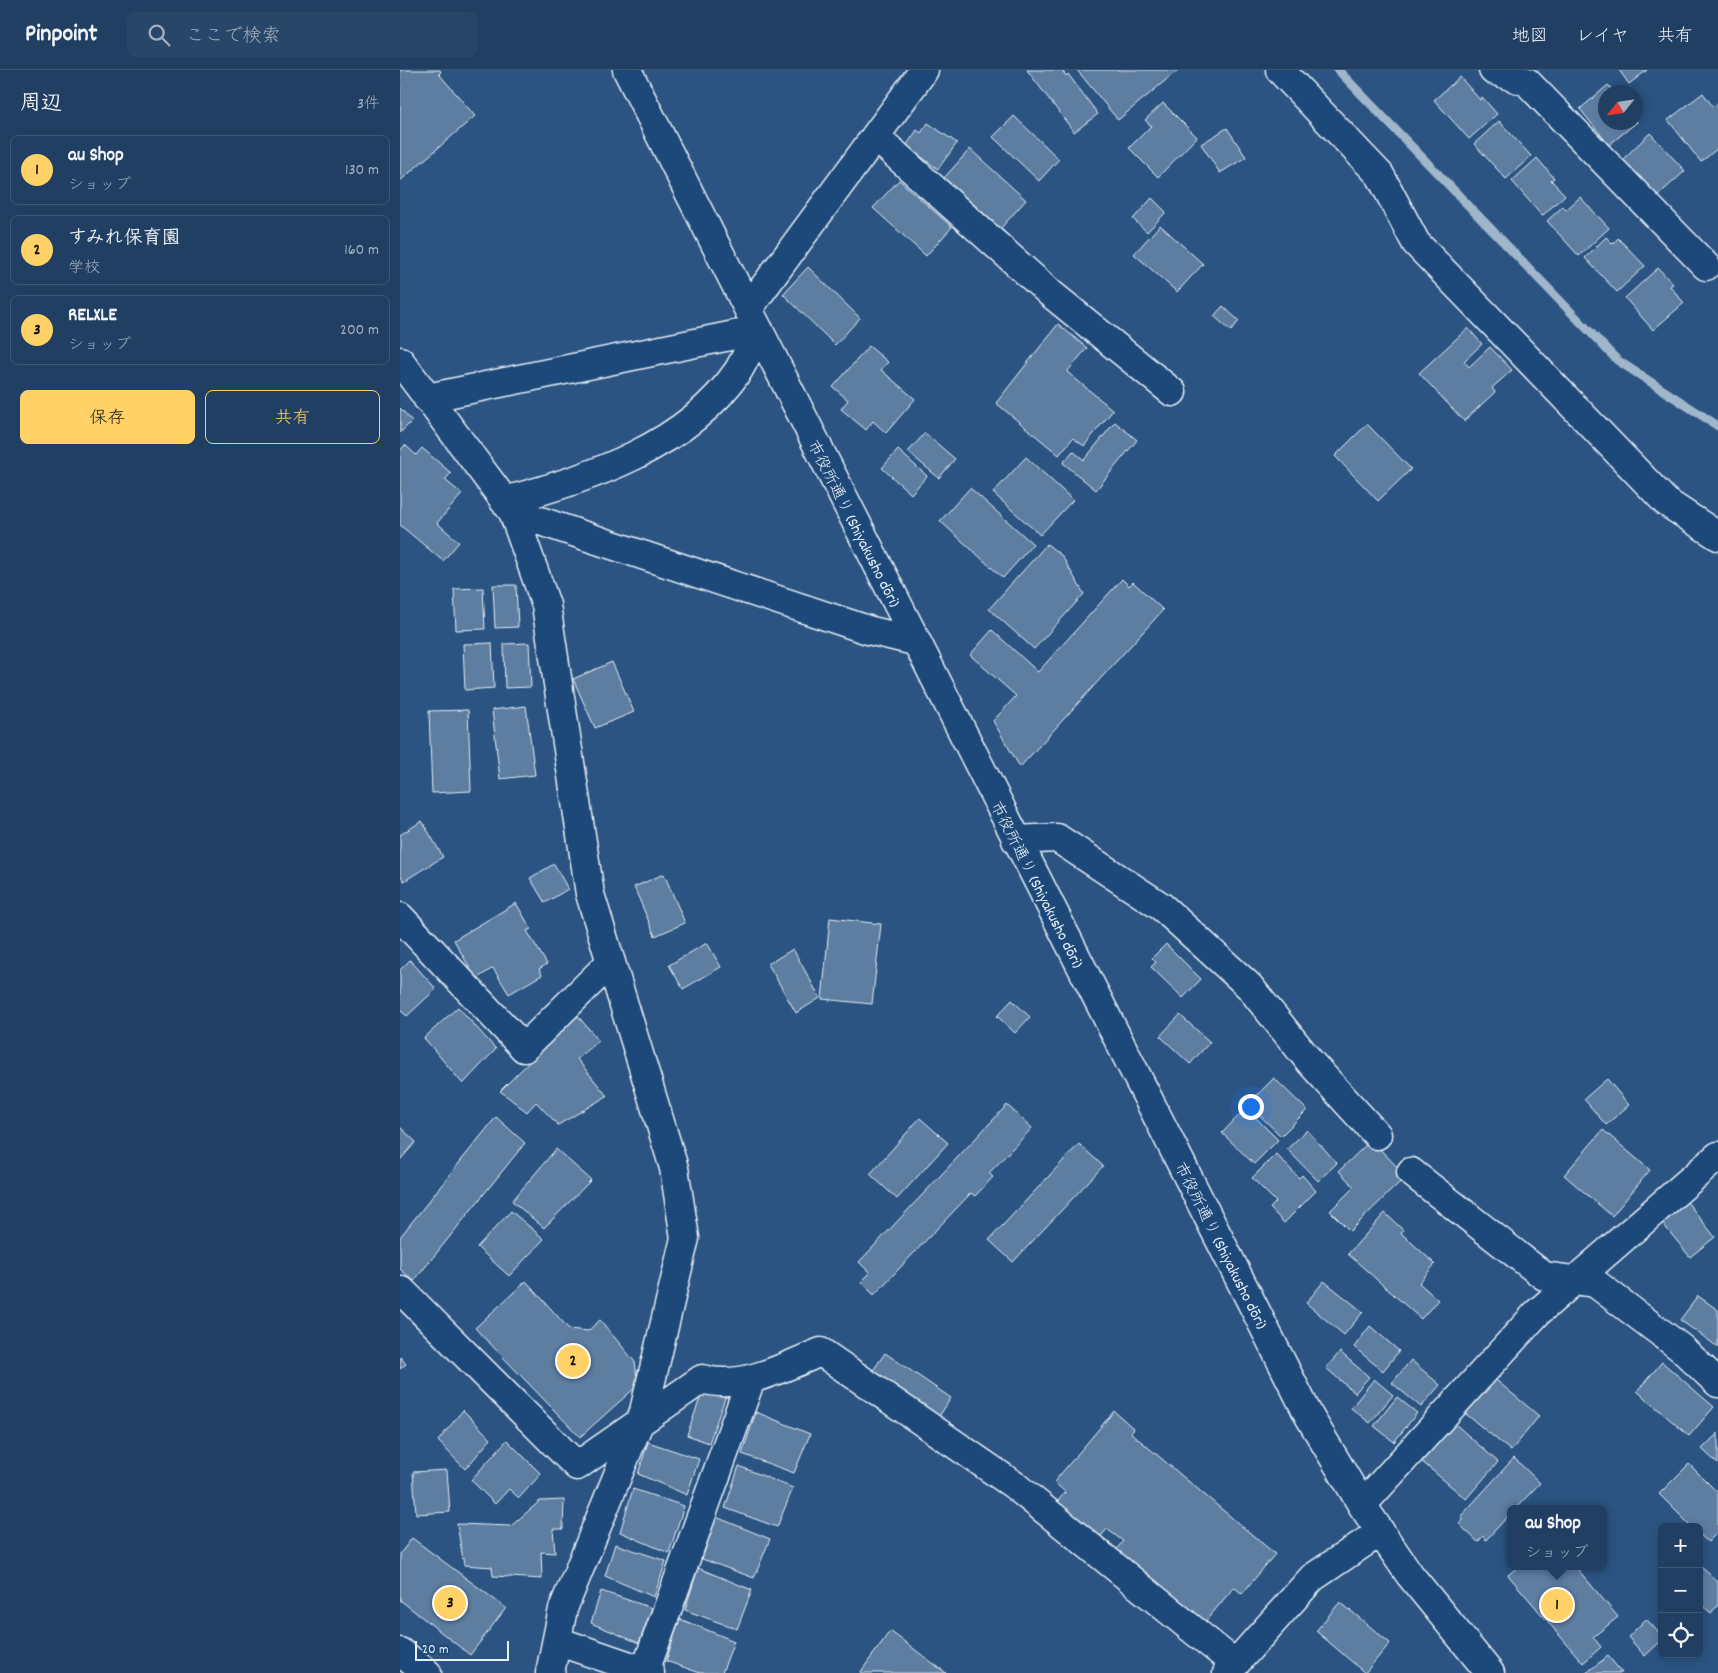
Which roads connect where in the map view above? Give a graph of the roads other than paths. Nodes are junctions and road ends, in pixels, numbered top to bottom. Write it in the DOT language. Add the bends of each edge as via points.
graph roads {
  1 [pos="627,70"];
  2 [pos="924,70"];
  3 [pos="1280,70"];
  4 [pos="1493,70"];
  5 [pos="876,137"];
  6 [pos="1706,266"];
  7 [pos="753,319"];
  8 [pos="410,379"];
  9 [pos="1172,392"];
  10 [pos="509,506"];
  11 [pos="1718,536"];
  12 [pos="914,641"];
  13 [pos="1016,840"];
  14 [pos="400,917"];
  15 [pos="611,962"];
  16 [pos="1377,1135"];
  17 [pos="1718,1156"];
  18 [pos="1411,1172"];
  19 [pos="1572,1280"];
  20 [pos="402,1291"];
  21 [pos="751,1379"];
  22 [pos="1718,1383"];
  23 [pos="639,1424"];
  24 [pos="1362,1505"];
  25 [pos="1380,1532"];
  26 [pos="557,1641"];
  27 [pos="400,1652"];
  28 [pos="1231,1668"];
  29 [pos="648,1672"];
  30 [pos="428,1673"];
  31 [pos="550,1673"];
  32 [pos="1490,1673"];
  1 -- 7 [label="main road, 市役所通り (Shiyakusho dōri)"];
  2 -- 5 [label="main road"];
  3 -- 11 [label="main road" via="1380,175 1416,243 1666,502"];
  4 -- 6 [label="main road" via="1527,82"];
  5 -- 7 [label="main road"];
  5 -- 9 [label="main road" via="1050,293"];
  7 -- 8 [label="main road"];
  7 -- 10 [label="main road" via="738,371 696,418 623,462"];
  7 -- 12 [label="main road, 市役所通り (Shiyakusho dōri)"];
  8 -- 10 [label="main road"];
  10 -- 12 [label="main road" via="868,630"];
  10 -- 15 [label="main road" via="546,605 590,894"];
  12 -- 13 [label="main road, 市役所通り (Shiyakusho dōri)"];
  13 -- 16 [label="main road" via="1057,838 1162,907 1249,986 1311,1063"];
  13 -- 24 [label="main road, 市役所通り (Shiyakusho dōri)" via="1308,1416"];
  14 -- 15 [label="main road" via="524,1048"];
  15 -- 23 [label="main road" via="674,1168 685,1238"];
  17 -- 19 [label="main road"];
  18 -- 19 [label="main road" via="1544,1276"];
  19 -- 22 [label="main road" via="1596,1283 1681,1348"];
  19 -- 24 [label="main road" via="1537,1313"];
  20 -- 23 [label="main road" via="577,1466"];
  21 -- 23 [label="main road" via="716,1383 702,1379"];
  21 -- 28 [label="main road" via="821,1352 1014,1485"];
  21 -- 29 [label="main road"];
  23 -- 26 [label="main road" via="563,1609"];
  24 -- 25 [label="main road, 市役所通り (Shiyakusho dōri)"];
  25 -- 28 [label="main road" via="1312,1578"];
  25 -- 32 [label="main road, 市役所通り (Shiyakusho dōri)" via="1410,1575"];
  26 -- 29 [label="main road"];
  26 -- 31 [label="main road"];
  27 -- 30 [label="main road"];
}
